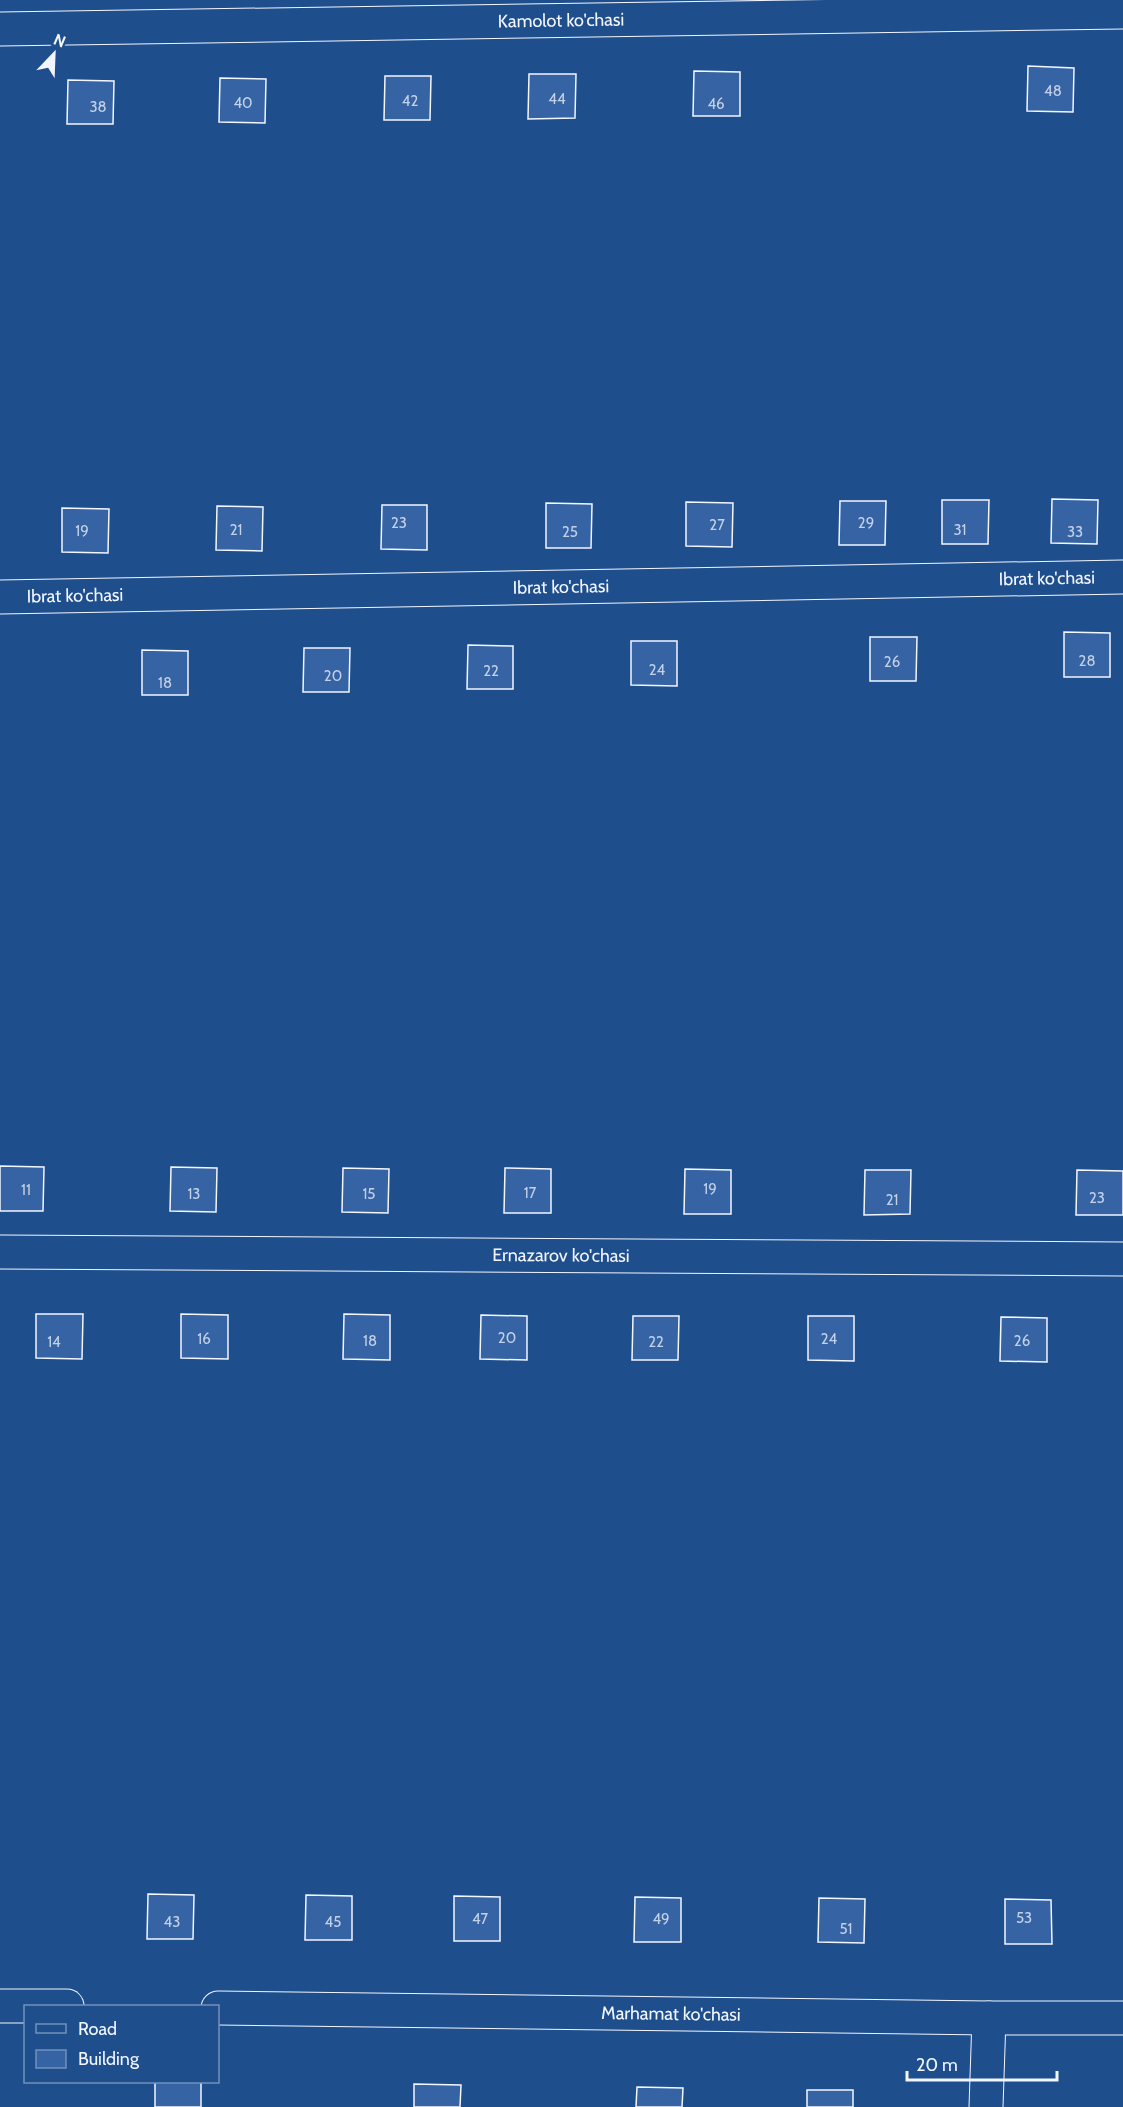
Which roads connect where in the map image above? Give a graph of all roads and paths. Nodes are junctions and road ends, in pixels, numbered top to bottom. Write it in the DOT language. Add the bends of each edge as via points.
graph roads {
  1 [pos="1123,12"];
  2 [pos="0,29"];
  3 [pos="1123,577"];
  4 [pos="0,597"];
  5 [pos="0,1252"];
  6 [pos="1123,1259"];
  7 [pos="0,2006"];
  8 [pos="24,2006"];
  9 [pos="219,2008"];
  10 [pos="989,2018"];
  11 [pos="1123,2018"];
  12 [pos="986,2107"];
  1 -- 2 [label="street, Kamolot ko'chasi"];
  3 -- 4 [label="street, Ibrat ko'chasi"];
  5 -- 6 [label="street, Ernazarov ko'chasi"];
  7 -- 8 [label="street"];
  9 -- 10 [label="street, Marhamat ko'chasi"];
  10 -- 11 [label="street, Marhamat ko'chasi"];
  10 -- 12 [label="street"];
}
